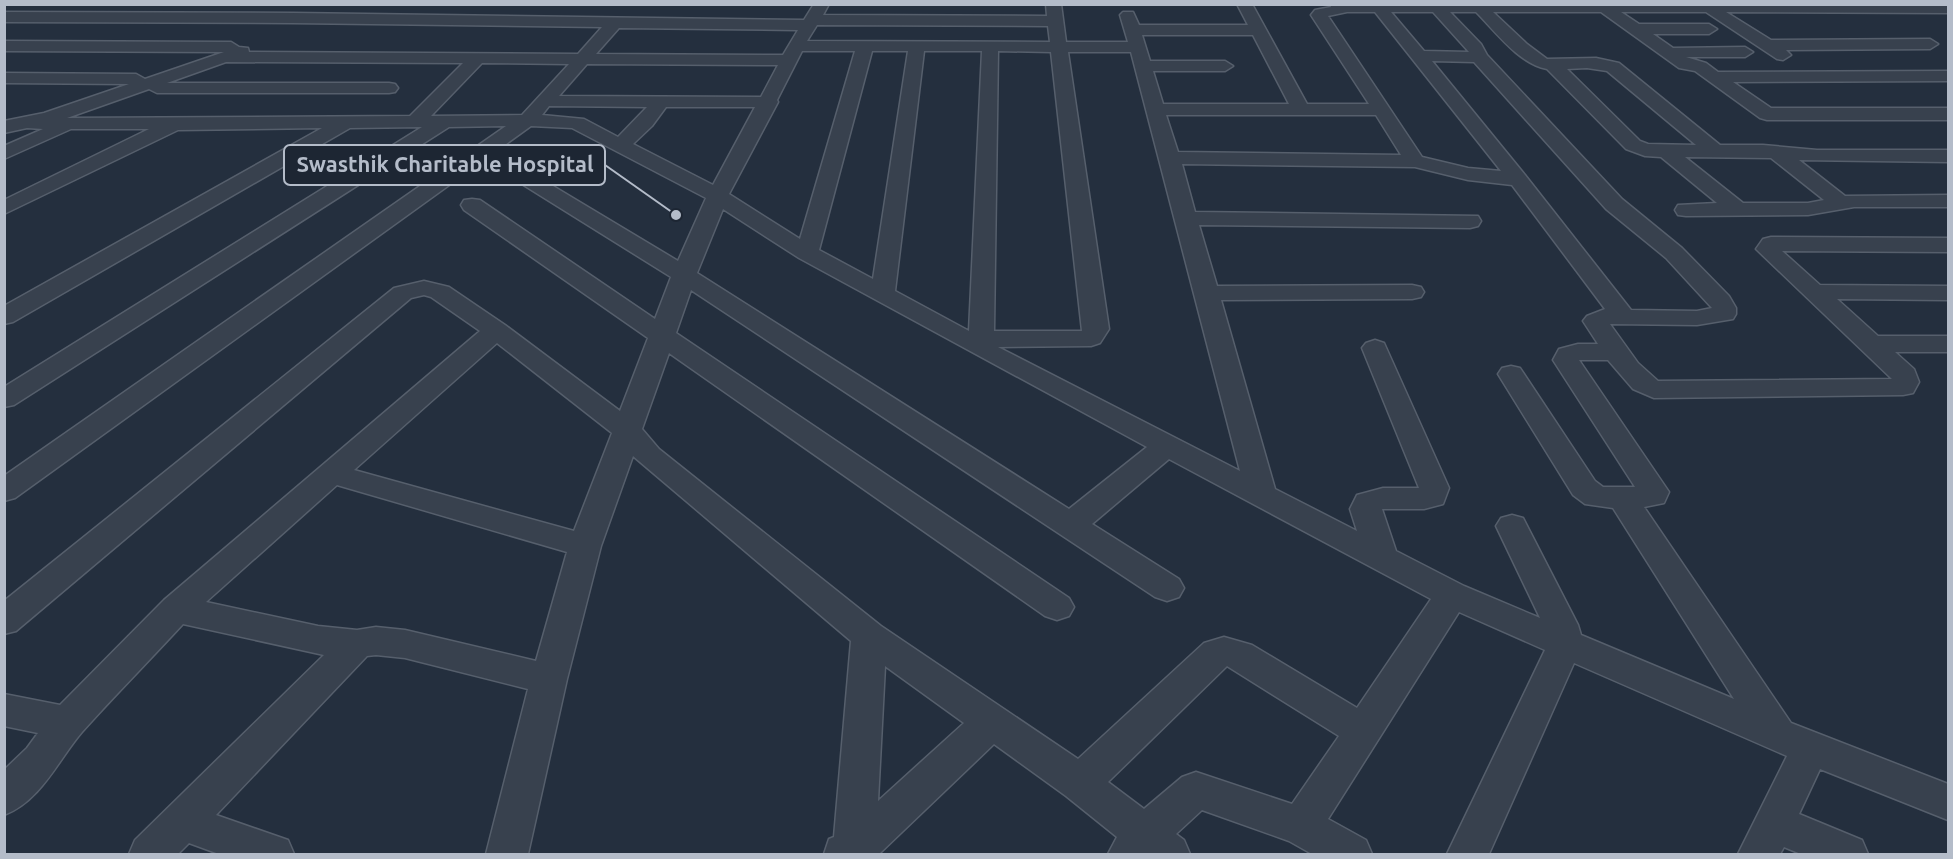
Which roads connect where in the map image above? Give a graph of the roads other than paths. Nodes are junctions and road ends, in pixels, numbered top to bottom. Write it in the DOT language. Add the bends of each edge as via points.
graph roads {
  1 [pos="213,4"];
  2 [pos="378,4"];
  3 [pos="922,4"];
  4 [pos="1244,4"];
  5 [pos="1338,6"];
  6 [pos="1378,6"];
  7 [pos="1432,6"];
  8 [pos="1578,6"];
  9 [pos="1673,6"];
  10 [pos="1759,6"];
  11 [pos="1491,7"];
  12 [pos="1709,7"];
  13 [pos="1784,7"];
  14 [pos="1947,7"];
  15 [pos="1606,8"];
  16 [pos="1862,8"];
  17 [pos="1054,13"];
  18 [pos="4,17"];
  19 [pos="154,18"];
  20 [pos="190,19"];
  21 [pos="331,20"];
  22 [pos="919,20"];
  23 [pos="953,20"];
  24 [pos="615,23"];
  25 [pos="1812,24"];
  26 [pos="1709,28"];
  27 [pos="1636,29"];
  28 [pos="1258,30"];
  29 [pos="805,31"];
  30 [pos="1135,40"];
  31 [pos="1930,44"];
  32 [pos="1768,45"];
  33 [pos="4,46"];
  34 [pos="106,46"];
  35 [pos="865,46"];
  36 [pos="917,46"];
  37 [pos="951,46"];
  38 [pos="990,46"];
  39 [pos="254,47"];
  40 [pos="1059,47"];
  41 [pos="1668,52"];
  42 [pos="1745,52"];
  43 [pos="1948,54"];
  44 [pos="1419,56"];
  45 [pos="223,57"];
  46 [pos="1479,57"];
  47 [pos="478,58"];
  48 [pos="583,58"];
  49 [pos="1551,64"];
  50 [pos="1798,64"];
  51 [pos="1226,66"];
  52 [pos="67,69"];
  53 [pos="1948,76"];
  54 [pos="1714,77"];
  55 [pos="4,78"];
  56 [pos="159,79"];
  57 [pos="133,88"];
  58 [pos="389,88"];
  59 [pos="544,101"];
  60 [pos="660,102"];
  61 [pos="769,102"];
  62 [pos="1156,109"];
  63 [pos="1301,110"];
  64 [pos="1383,110"];
  65 [pos="1948,114"];
  66 [pos="419,117"];
  67 [pos="527,120"];
  68 [pos="445,121"];
  69 [pos="347,122"];
  70 [pos="30,123"];
  71 [pos="71,123"];
  72 [pos="176,124"];
  73 [pos="4,127"];
  74 [pos="620,147"];
  75 [pos="1666,151"];
  76 [pos="1715,151"];
  77 [pos="1776,152"];
  78 [pos="4,153"];
  79 [pos="1948,156"];
  80 [pos="1170,158"];
  81 [pos="1416,161"];
  82 [pos="516,172"];
  83 [pos="1518,178"];
  84 [pos="718,196"];
  85 [pos="1948,201"];
  86 [pos="1841,203"];
  87 [pos="472,205"];
  88 [pos="4,208"];
  89 [pos="1736,208"];
  90 [pos="1686,210"];
  91 [pos="1186,218"];
  92 [pos="1470,221"];
  93 [pos="1948,245"];
  94 [pos="807,252"];
  95 [pos="684,275"];
  96 [pos="1813,291"];
  97 [pos="883,292"];
  98 [pos="1412,292"];
  99 [pos="1207,293"];
  100 [pos="1948,293"];
  101 [pos="1624,316"];
  102 [pos="4,317"];
  103 [pos="496,330"];
  104 [pos="663,335"];
  105 [pos="981,343"];
  106 [pos="1872,344"];
  107 [pos="1948,344"];
  108 [pos="1375,348"];
  109 [pos="1616,352"];
  110 [pos="1511,374"];
  111 [pos="4,399"];
  112 [pos="628,430"];
  113 [pos="1167,446"];
  114 [pos="330,473"];
  115 [pos="7,487"];
  116 [pos="1262,496"];
  117 [pos="1622,498"];
  118 [pos="1069,526"];
  119 [pos="1512,526"];
  120 [pos="585,546"];
  121 [pos="1382,558"];
  122 [pos="1167,588"];
  123 [pos="1452,595"];
  124 [pos="1058,607"];
  125 [pos="176,609"];
  126 [pos="4,621"];
  127 [pos="869,636"];
  128 [pos="357,644"];
  129 [pos="1565,645"];
  130 [pos="549,679"];
  131 [pos="4,710"];
  132 [pos="992,721"];
  133 [pos="67,723"];
  134 [pos="1363,732"];
  135 [pos="1794,742"];
  136 [pos="1080,783"];
  137 [pos="4,797"];
  138 [pos="1948,802"];
  139 [pos="182,822"];
  140 [pos="1301,826"];
  141 [pos="1767,839"];
  142 [pos="1148,848"];
  143 [pos="849,853"];
  144 [pos="150,855"];
  145 [pos="273,855"];
  146 [pos="507,855"];
  147 [pos="1351,855"];
  148 [pos="1468,855"];
  149 [pos="1847,855"];
  1 -- 20 [label="street"];
  2 -- 21 [label="street"];
  3 -- 22 [label="street"];
  4 -- 28 [label="street"];
  5 -- 6 [label="street"];
  5 -- 64 [label="street" via="1338,11 1319,14"];
  6 -- 7 [label="street"];
  6 -- 44 [label="street"];
  7 -- 11 [label="street"];
  7 -- 46 [label="street" via="1475,47"];
  8 -- 11 [label="street"];
  8 -- 15 [label="street"];
  9 -- 12 [label="street"];
  9 -- 15 [label="street"];
  10 -- 12 [label="street"];
  10 -- 13 [label="street"];
  11 -- 49 [label="street" via="1538,61"];
  12 -- 32 [label="street"];
  13 -- 16 [label="street"];
  13 -- 25 [label="street"];
  14 -- 16 [label="street"];
  15 -- 27 [label="street"];
  16 -- 31 [label="street"];
  17 -- 23 [label="street"];
  17 -- 40 [label="street"];
  18 -- 19 [label="street"];
  19 -- 20 [label="street"];
  19 -- 34 [label="street"];
  20 -- 21 [label="street"];
  21 -- 24 [label="street"];
  21 -- 39 [label="street"];
  22 -- 23 [label="street"];
  22 -- 29 [label="street"];
  23 -- 37 [label="street"];
  24 -- 29 [label="street"];
  24 -- 48 [label="street"];
  26 -- 27 [label="street"];
  27 -- 41 [label="street"];
  28 -- 30 [label="street"];
  28 -- 63 [label="street"];
  29 -- 35 [label="street"];
  29 -- 48 [label="street"];
  29 -- 61 [label="street"];
  30 -- 40 [label="street"];
  30 -- 51 [label="street"];
  30 -- 62 [label="street"];
  31 -- 32 [label="street"];
  31 -- 43 [label="street"];
  32 -- 50 [label="street"];
  33 -- 34 [label="street"];
  34 -- 39 [label="street"];
  34 -- 52 [label="street"];
  35 -- 36 [label="street"];
  35 -- 94 [label="street"];
  36 -- 37 [label="street"];
  36 -- 97 [label="street"];
  37 -- 38 [label="street"];
  38 -- 40 [label="street"];
  38 -- 105 [label="street"];
  39 -- 45 [label="street"];
  40 -- 105 [label="street" via="1096,329 1091,338"];
  41 -- 42 [label="street"];
  41 -- 54 [label="street"];
  44 -- 46 [label="street"];
  44 -- 83 [label="street"];
  45 -- 47 [label="street"];
  45 -- 56 [label="street"];
  46 -- 101 [label="street" via="1614,204 1674,253 1724,308 1724,314 1711,317"];
  47 -- 48 [label="street"];
  47 -- 66 [label="street"];
  48 -- 59 [label="street"];
  49 -- 75 [label="street" via="1633,145"];
  49 -- 76 [label="street" via="1612,67"];
  53 -- 54 [label="street"];
  54 -- 65 [label="street" via="1767,114"];
  55 -- 56 [label="street"];
  56 -- 57 [label="street"];
  57 -- 58 [label="street"];
  57 -- 70 [label="street"];
  59 -- 60 [label="street"];
  59 -- 67 [label="street"];
  60 -- 61 [label="street"];
  60 -- 74 [label="street"];
  61 -- 84 [label="street"];
  62 -- 63 [label="street"];
  62 -- 80 [label="street"];
  63 -- 64 [label="street"];
  64 -- 81 [label="street"];
  67 -- 68 [label="street"];
  67 -- 74 [label="street" via="570,121"];
  67 -- 115 [label="street"];
  68 -- 69 [label="street"];
  68 -- 111 [label="street"];
  69 -- 72 [label="street"];
  69 -- 102 [label="street"];
  70 -- 71 [label="street"];
  70 -- 73 [label="street"];
  71 -- 72 [label="street"];
  71 -- 78 [label="street"];
  72 -- 88 [label="street"];
  74 -- 84 [label="street"];
  75 -- 76 [label="street"];
  75 -- 89 [label="street"];
  76 -- 77 [label="street"];
  77 -- 79 [label="street" via="1817,156"];
  77 -- 86 [label="street"];
  80 -- 81 [label="street"];
  80 -- 91 [label="street"];
  81 -- 83 [label="street" via="1468,174"];
  82 -- 95 [label="street"];
  83 -- 101 [label="street"];
  84 -- 94 [label="street"];
  84 -- 95 [label="street"];
  85 -- 86 [label="street"];
  86 -- 89 [label="street" via="1814,208"];
  87 -- 104 [label="street"];
  89 -- 90 [label="street"];
  91 -- 92 [label="street"];
  91 -- 99 [label="street"];
  93 -- 96 [label="street" via="1768,246 1770,254"];
  94 -- 97 [label="street"];
  95 -- 104 [label="street"];
  95 -- 118 [label="street"];
  96 -- 100 [label="street"];
  96 -- 106 [label="street"];
  97 -- 105 [label="street"];
  98 -- 99 [label="street"];
  99 -- 116 [label="street"];
  101 -- 109 [label="street" via="1605,316 1596,321"];
  103 -- 112 [label="street"];
  103 -- 114 [label="street"];
  103 -- 126 [label="street" via="432,288 404,293"];
  104 -- 112 [label="street"];
  104 -- 124 [label="street"];
  105 -- 113 [label="street"];
  106 -- 107 [label="street"];
  106 -- 109 [label="street" via="1905,375 1903,387 1654,390 1645,387"];
  108 -- 121 [label="street" via="1434,488 1432,496 1424,499 1368,503 1366,509"];
  109 -- 117 [label="street" via="1578,352 1568,355 1566,360 1654,492 1653,496"];
  110 -- 117 [label="street" via="1584,488 1596,497"];
  112 -- 120 [label="street"];
  112 -- 127 [label="street" via="649,456"];
  113 -- 116 [label="street"];
  113 -- 118 [label="street"];
  114 -- 120 [label="street"];
  114 -- 125 [label="street"];
  116 -- 121 [label="street"];
  117 -- 135 [label="street"];
  118 -- 122 [label="street"];
  119 -- 129 [label="street" via="1561,625"];
  120 -- 130 [label="street"];
  121 -- 123 [label="street"];
  123 -- 129 [label="street"];
  123 -- 134 [label="street"];
  125 -- 128 [label="street" via="318,640"];
  125 -- 133 [label="street"];
  127 -- 132 [label="street"];
  127 -- 143 [label="street"];
  128 -- 130 [label="street" via="405,644"];
  128 -- 139 [label="street"];
  129 -- 135 [label="street"];
  129 -- 148 [label="street"];
  130 -- 146 [label="street"];
  131 -- 133 [label="street"];
  132 -- 136 [label="street"];
  132 -- 143 [label="street"];
  133 -- 137 [label="street" via="41,760"];
  134 -- 136 [label="street" via="1239,655 1224,651 1217,653"];
  134 -- 140 [label="street"];
  135 -- 138 [label="street"];
  135 -- 141 [label="street"];
  136 -- 142 [label="street"];
  139 -- 144 [label="street"];
  139 -- 145 [label="street"];
  140 -- 142 [label="street" via="1196,789"];
  140 -- 147 [label="street"];
  141 -- 149 [label="street"];
}
